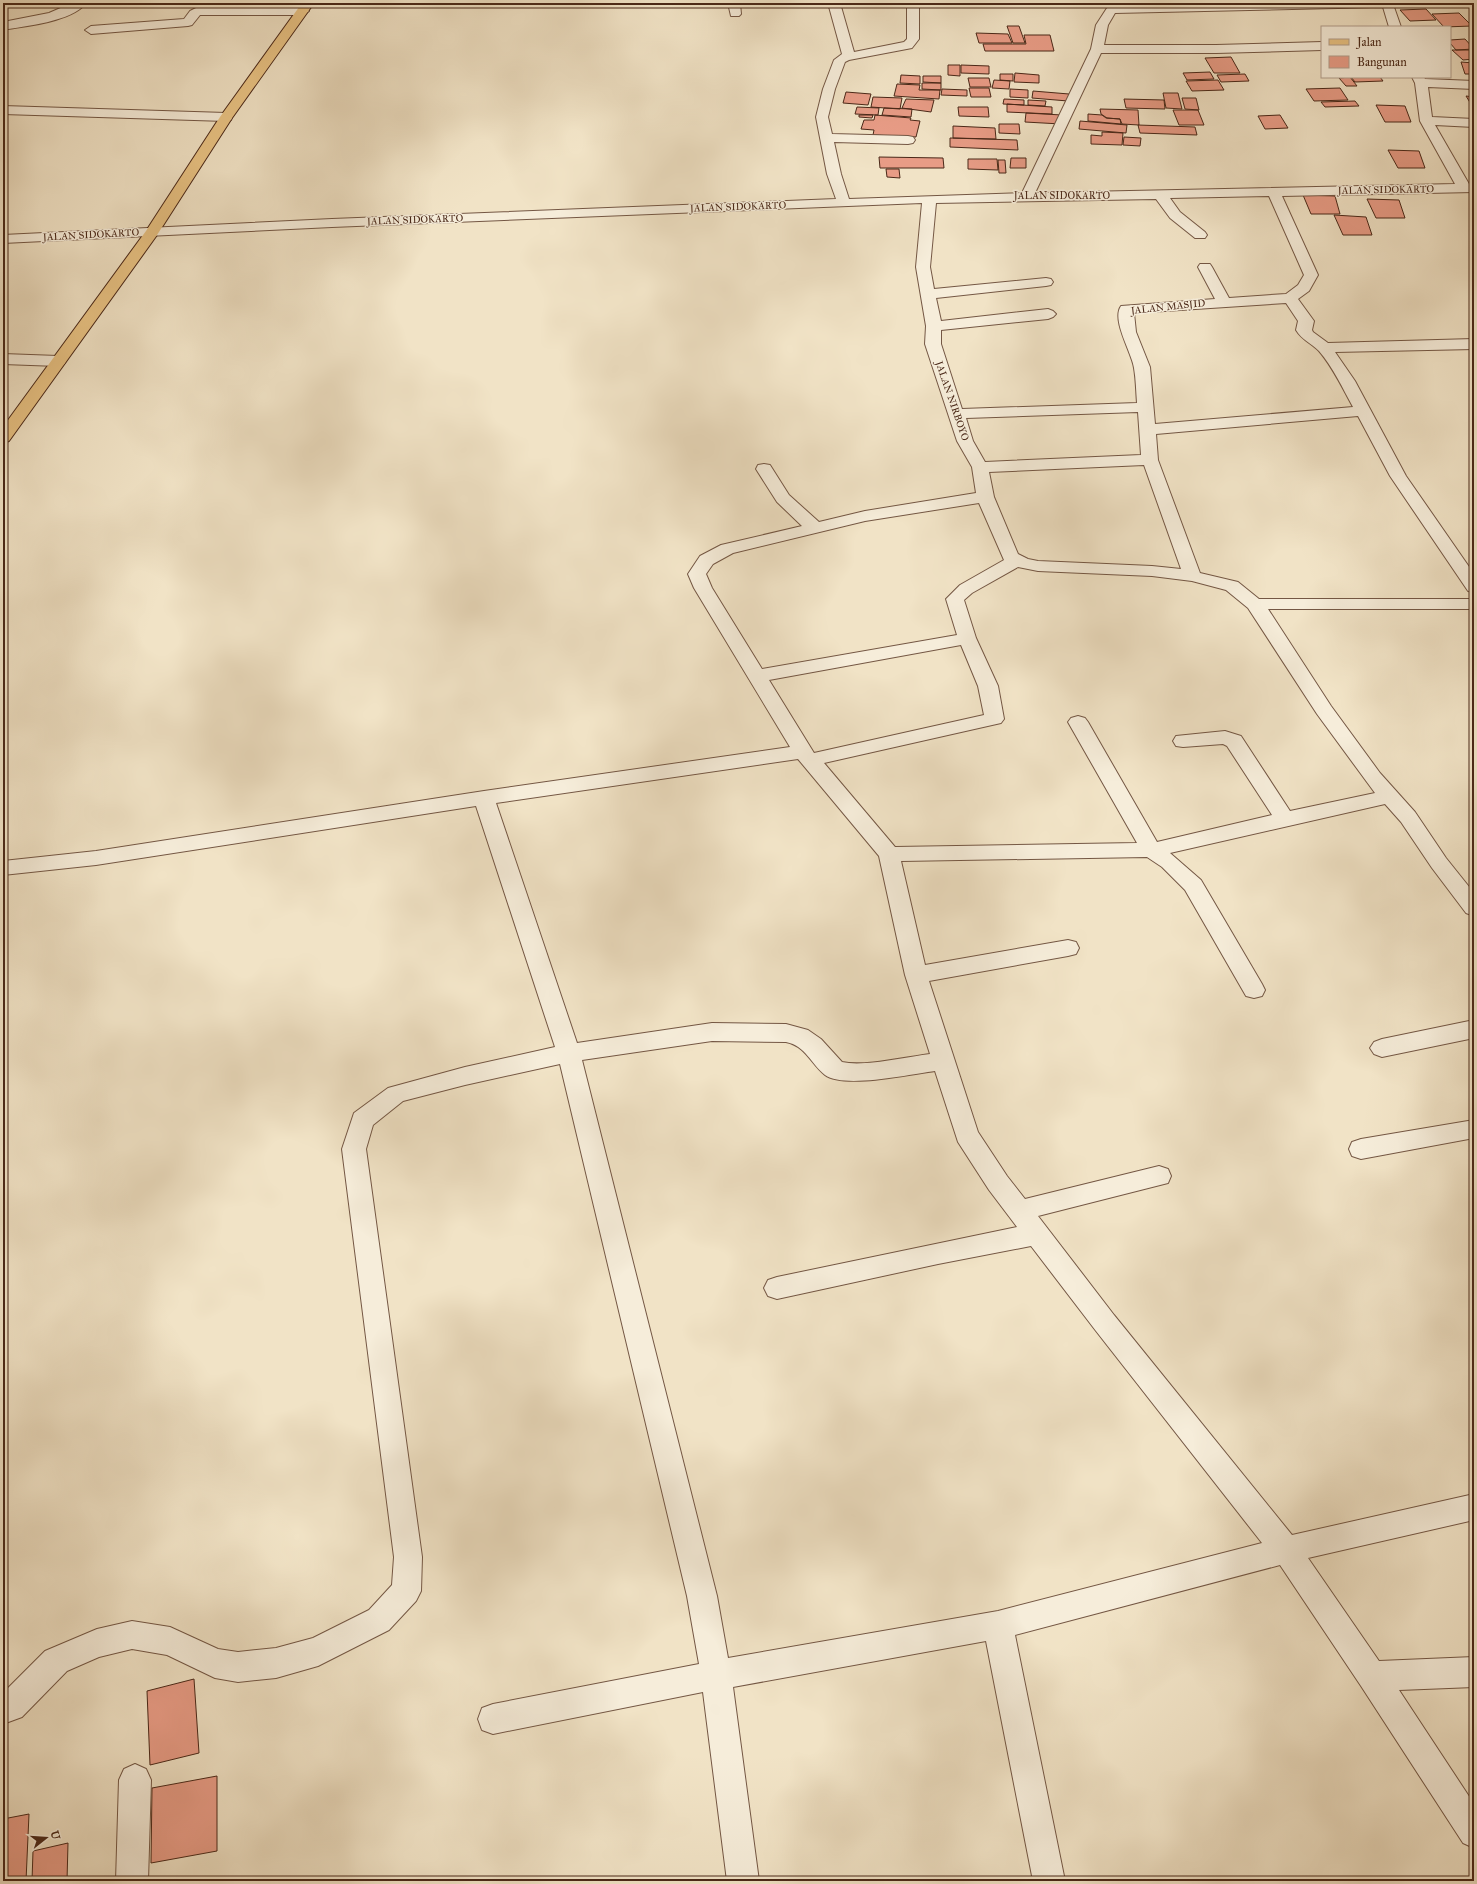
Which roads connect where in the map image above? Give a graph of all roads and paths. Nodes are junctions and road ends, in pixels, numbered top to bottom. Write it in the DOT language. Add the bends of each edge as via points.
graph roads {
  1 [pos="80,3"];
  2 [pos="834,3"];
  3 [pos="913,3"];
  4 [pos="1387,3"];
  5 [pos="1412,3"];
  6 [pos="306,7"];
  7 [pos="3,26"];
  8 [pos="1395,26"];
  9 [pos="91,30"];
  10 [pos="1321,46"];
  11 [pos="1097,49"];
  12 [pos="849,56"];
  13 [pos="1420,80"];
  14 [pos="1474,85"];
  15 [pos="3,110"];
  16 [pos="226,117"];
  17 [pos="1426,121"];
  18 [pos="1474,123"];
  19 [pos="827,138"];
  20 [pos="908,140"];
  21 [pos="1469,188"];
  22 [pos="1274,193"];
  23 [pos="1160,195"];
  24 [pos="1027,196"];
  25 [pos="929,198"];
  26 [pos="844,203"];
  27 [pos="152,232"];
  28 [pos="1200,235"];
  29 [pos="3,239"];
  30 [pos="1205,267"];
  31 [pos="1046,282"];
  32 [pos="929,294"];
  33 [pos="1290,298"];
  34 [pos="1224,302"];
  35 [pos="1048,314"];
  36 [pos="934,326"];
  37 [pos="1474,344"];
  38 [pos="1324,348"];
  39 [pos="3,359"];
  40 [pos="58,361"];
  41 [pos="1146,408"];
  42 [pos="1363,410"];
  43 [pos="956,414"];
  44 [pos="1148,430"];
  45 [pos="3,438"];
  46 [pos="1150,460"];
  47 [pos="980,467"];
  48 [pos="764,469"];
  49 [pos="985,497"];
  50 [pos="815,528"];
  51 [pos="1018,560"];
  52 [pos="1192,576"];
  53 [pos="1474,587"];
  54 [pos="1255,604"];
  55 [pos="1474,604"];
  56 [pos="966,638"];
  57 [pos="756,676"];
  58 [pos="1078,722"];
  59 [pos="1183,741"];
  60 [pos="806,756"];
  61 [pos="1388,797"];
  62 [pos="484,798"];
  63 [pos="1285,819"];
  64 [pos="1151,850"];
  65 [pos="889,854"];
  66 [pos="3,868"];
  67 [pos="1474,908"];
  68 [pos="1068,948"];
  69 [pos="916,975"];
  70 [pos="1254,990"];
  71 [pos="1474,1029"];
  72 [pos="1382,1048"];
  73 [pos="569,1054"];
  74 [pos="943,1061"];
  75 [pos="1474,1129"];
  76 [pos="1361,1149"];
  77 [pos="1159,1176"];
  78 [pos="1019,1211"];
  79 [pos="1037,1234"];
  80 [pos="777,1288"];
  81 [pos="1474,1507"];
  82 [pos="1286,1550"];
  83 [pos="998,1625"];
  84 [pos="1474,1672"];
  85 [pos="716,1675"];
  86 [pos="1372,1676"];
  87 [pos="3,1709"];
  88 [pos="493,1719"];
  89 [pos="135,1780"];
  90 [pos="1474,1832"];
  91 [pos="132,1881"];
  92 [pos="743,1881"];
  93 [pos="1049,1881"];
  1 -- 7 [label="street" via="57,14"];
  2 -- 12 [label="street"];
  3 -- 12 [label="street" via="913,39 908,45"];
  4 -- 5 [label="street"];
  4 -- 8 [label="street"];
  4 -- 11 [label="street" via="1111,10 1102,25"];
  6 -- 9 [label="street" via="198,11 188,22"];
  6 -- 16 [label="main road"];
  10 -- 11 [label="street"];
  11 -- 24 [label="street"];
  12 -- 19 [label="street" via="840,60 829,89 822,117"];
  13 -- 14 [label="street"];
  13 -- 17 [label="street"];
  15 -- 16 [label="street"];
  16 -- 27 [label="main road"];
  17 -- 18 [label="street"];
  17 -- 21 [label="street"];
  19 -- 20 [label="street"];
  19 -- 26 [label="street" via="834,174"];
  21 -- 22 [label="street, JALAN SIDOKARTO"];
  22 -- 23 [label="street, JALAN SIDOKARTO"];
  22 -- 33 [label="street" via="1311,275 1304,288"];
  23 -- 24 [label="street, JALAN SIDOKARTO"];
  23 -- 28 [label="street" via="1175,215"];
  24 -- 25 [label="street, JALAN SIDOKARTO"];
  25 -- 26 [label="street, JALAN SIDOKARTO"];
  25 -- 32 [label="street, JALAN NIRBOYO" via="923,267"];
  26 -- 27 [label="street, JALAN SIDOKARTO"];
  27 -- 29 [label="street, JALAN SIDOKARTO"];
  27 -- 40 [label="main road"];
  30 -- 34 [label="street"];
  31 -- 32 [label="street"];
  32 -- 36 [label="street, JALAN NIRBOYO"];
  33 -- 34 [label="street, JALAN MASJID"];
  33 -- 38 [label="street" via="1306,322 1304,330 1307,336"];
  34 -- 41 [label="street, JALAN MASJID" via="1126,309 1128,332 1142,367"];
  35 -- 36 [label="street"];
  36 -- 43 [label="street, JALAN NIRBOYO" via="933,344"];
  37 -- 38 [label="street"];
  38 -- 42 [label="street"];
  39 -- 40 [label="street"];
  40 -- 45 [label="main road"];
  41 -- 43 [label="street"];
  41 -- 44 [label="street, JALAN MASJID"];
  42 -- 44 [label="street"];
  42 -- 53 [label="street" via="1398,476"];
  43 -- 47 [label="street, JALAN NIRBOYO" via="965,441"];
  44 -- 46 [label="street, JALAN MASJID"];
  46 -- 47 [label="street"];
  46 -- 52 [label="street, JALAN MASJID"];
  47 -- 49 [label="street, JALAN NIRBOYO"];
  48 -- 50 [label="street" via="783,498"];
  49 -- 50 [label="street" via="865,516"];
  49 -- 51 [label="street, JALAN NIRBOYO" via="1011,557"];
  50 -- 57 [label="street" via="727,549 706,560 697,574"];
  51 -- 52 [label="street" via="1038,566 1152,571"];
  51 -- 56 [label="street" via="966,589 955,599"];
  52 -- 54 [label="street" via="1232,586"];
  54 -- 55 [label="street"];
  54 -- 61 [label="street" via="1324,710"];
  56 -- 57 [label="street"];
  56 -- 60 [label="street" via="988,686 992,711"];
  57 -- 60 [label="street"];
  58 -- 64 [label="street"];
  59 -- 63 [label="street" via="1225,737 1234,741"];
  60 -- 62 [label="street"];
  60 -- 65 [label="street"];
  61 -- 63 [label="street"];
  61 -- 67 [label="street" via="1408,817"];
  62 -- 66 [label="street" via="96,858"];
  62 -- 73 [label="street"];
  63 -- 64 [label="street"];
  64 -- 65 [label="street"];
  64 -- 70 [label="street" via="1169,862 1193,885"];
  65 -- 69 [label="street"];
  68 -- 69 [label="street"];
  69 -- 74 [label="street"];
  71 -- 72 [label="street"];
  73 -- 74 [label="street" via="712,1032 760,1032 800,1036 813,1045 834,1069 846,1072"];
  73 -- 85 [label="street" via="702,1596"];
  73 -- 87 [label="street" via="396,1094 362,1120 354,1149 408,1557 406,1591 380,1620 318,1652 276,1663 238,1667 215,1664 170,1641 132,1635 97,1643 56,1661 11,1706"];
  74 -- 78 [label="street" via="967,1135"];
  75 -- 76 [label="street"];
  77 -- 78 [label="street"];
  78 -- 79 [label="street"];
  79 -- 80 [label="street"];
  79 -- 82 [label="street"];
  81 -- 82 [label="street"];
  82 -- 83 [label="street"];
  82 -- 86 [label="street"];
  83 -- 85 [label="street"];
  83 -- 93 [label="street"];
  84 -- 86 [label="street"];
  85 -- 88 [label="street"];
  85 -- 92 [label="street"];
  86 -- 90 [label="street"];
  89 -- 91 [label="street"];
}
